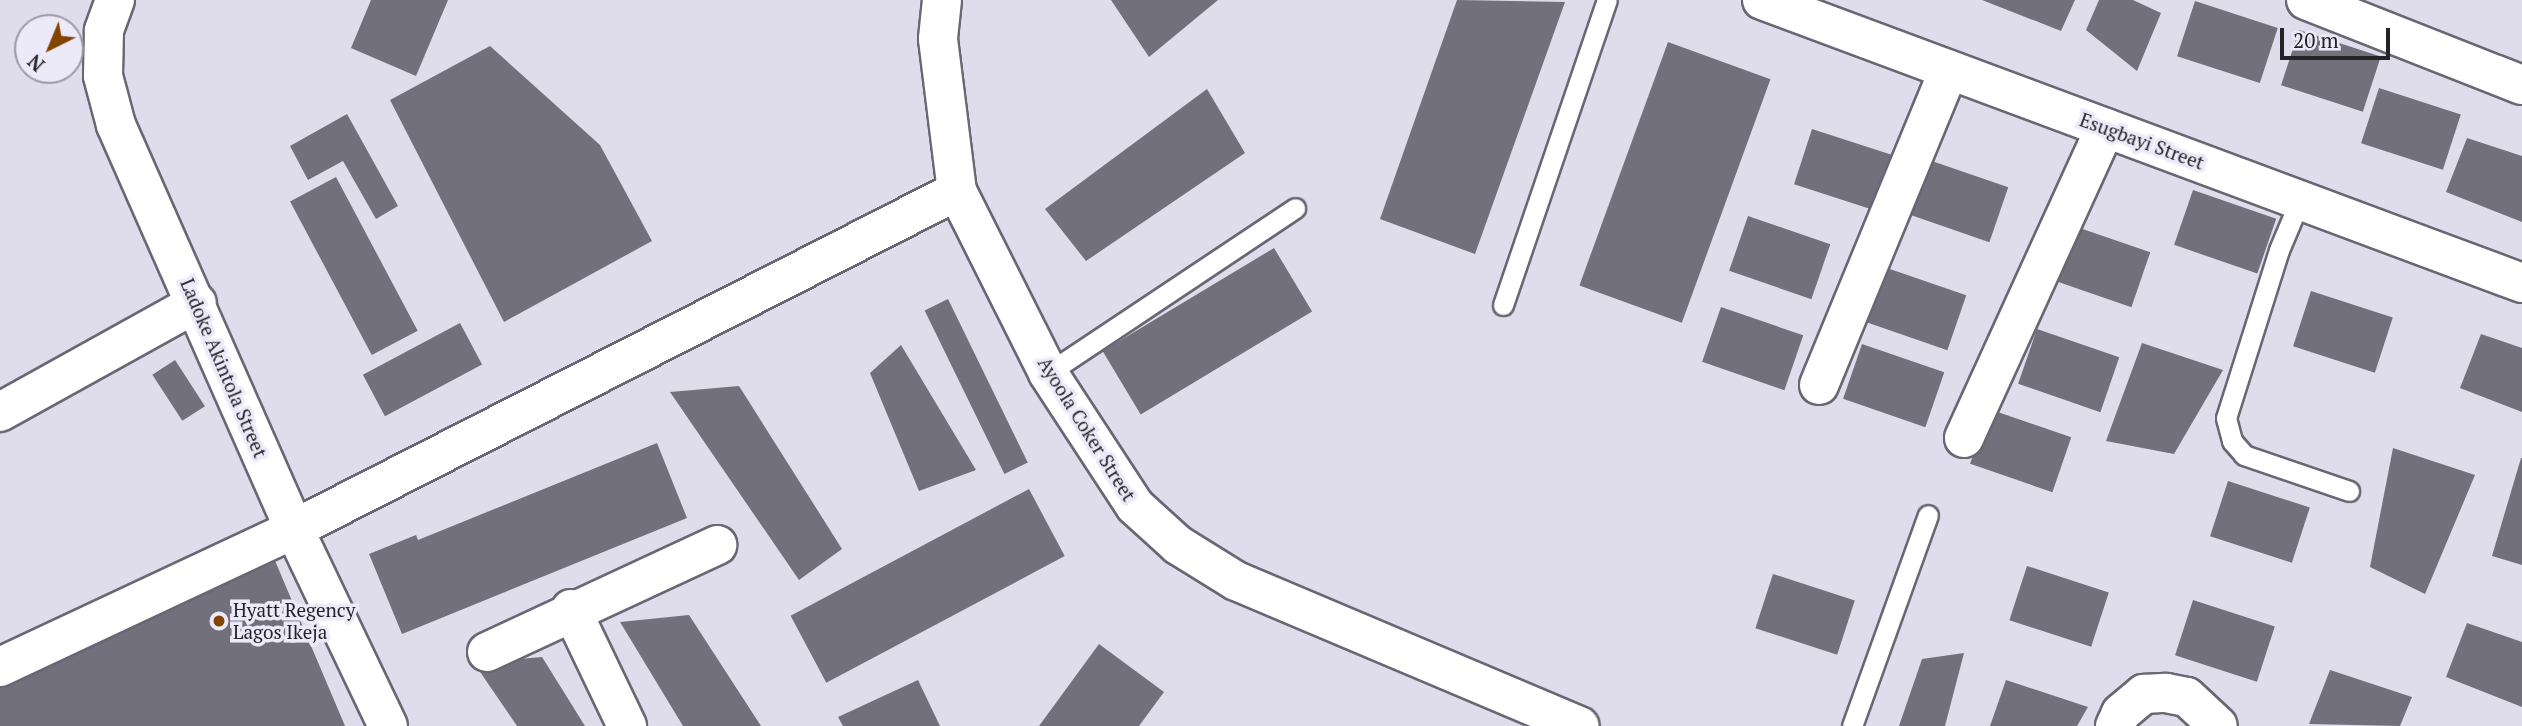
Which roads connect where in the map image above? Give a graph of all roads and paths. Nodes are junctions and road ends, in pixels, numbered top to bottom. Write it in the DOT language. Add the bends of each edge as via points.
graph roads {
  1 [pos="116,0"];
  2 [pos="942,0"];
  3 [pos="1607,0"];
  4 [pos="1762,0"];
  5 [pos="2306,0"];
  6 [pos="1949,70"];
  7 [pos="2522,85"];
  8 [pos="2105,128"];
  9 [pos="957,191"];
  10 [pos="2300,200"];
  11 [pos="1295,208"];
  12 [pos="2522,283"];
  13 [pos="197,303"];
  14 [pos="1503,305"];
  15 [pos="1048,373"];
  16 [pos="1819,385"];
  17 [pos="0,412"];
  18 [pos="1964,438"];
  19 [pos="2349,491"];
  20 [pos="1928,515"];
  21 [pos="293,529"];
  22 [pos="717,545"];
  23 [pos="572,609"];
  24 [pos="487,652"];
  25 [pos="0,667"];
  26 [pos="388,726"];
  27 [pos="627,726"];
  28 [pos="1580,726"];
  29 [pos="1852,726"];
  30 [pos="2115,726"];
  31 [pos="2218,726"];
  1 -- 13 [label="street, Ladoke Akintola Street" via="104,31 103,76 116,125"];
  2 -- 9 [label="street, Ayoola Coker Street" via="938,39"];
  3 -- 14 [label="lane"];
  4 -- 6 [label="street, Esugbayi Street"];
  5 -- 7 [label="street"];
  6 -- 8 [label="street, Esugbayi Street"];
  6 -- 16 [label="street"];
  8 -- 10 [label="street, Esugbayi Street"];
  8 -- 18 [label="street"];
  9 -- 15 [label="street, Ayoola Coker Street"];
  9 -- 21 [label="street"];
  10 -- 12 [label="street, Esugbayi Street"];
  10 -- 19 [label="lane" via="2279,250 2225,418 2232,441 2244,455"];
  11 -- 15 [label="lane"];
  13 -- 17 [label="street"];
  13 -- 21 [label="street, Ladoke Akintola Street"];
  15 -- 28 [label="street, Ayoola Coker Street" via="1135,506 1178,545 1236,581"];
  20 -- 29 [label="lane"];
  21 -- 25 [label="street"];
  21 -- 26 [label="street, Ladoke Akintola Street"];
  22 -- 23 [label="street"];
  23 -- 24 [label="street"];
  23 -- 27 [label="street"];
  30 -- 31 [label="street" via="2121,713 2144,694 2166,693 2187,697"];
}
